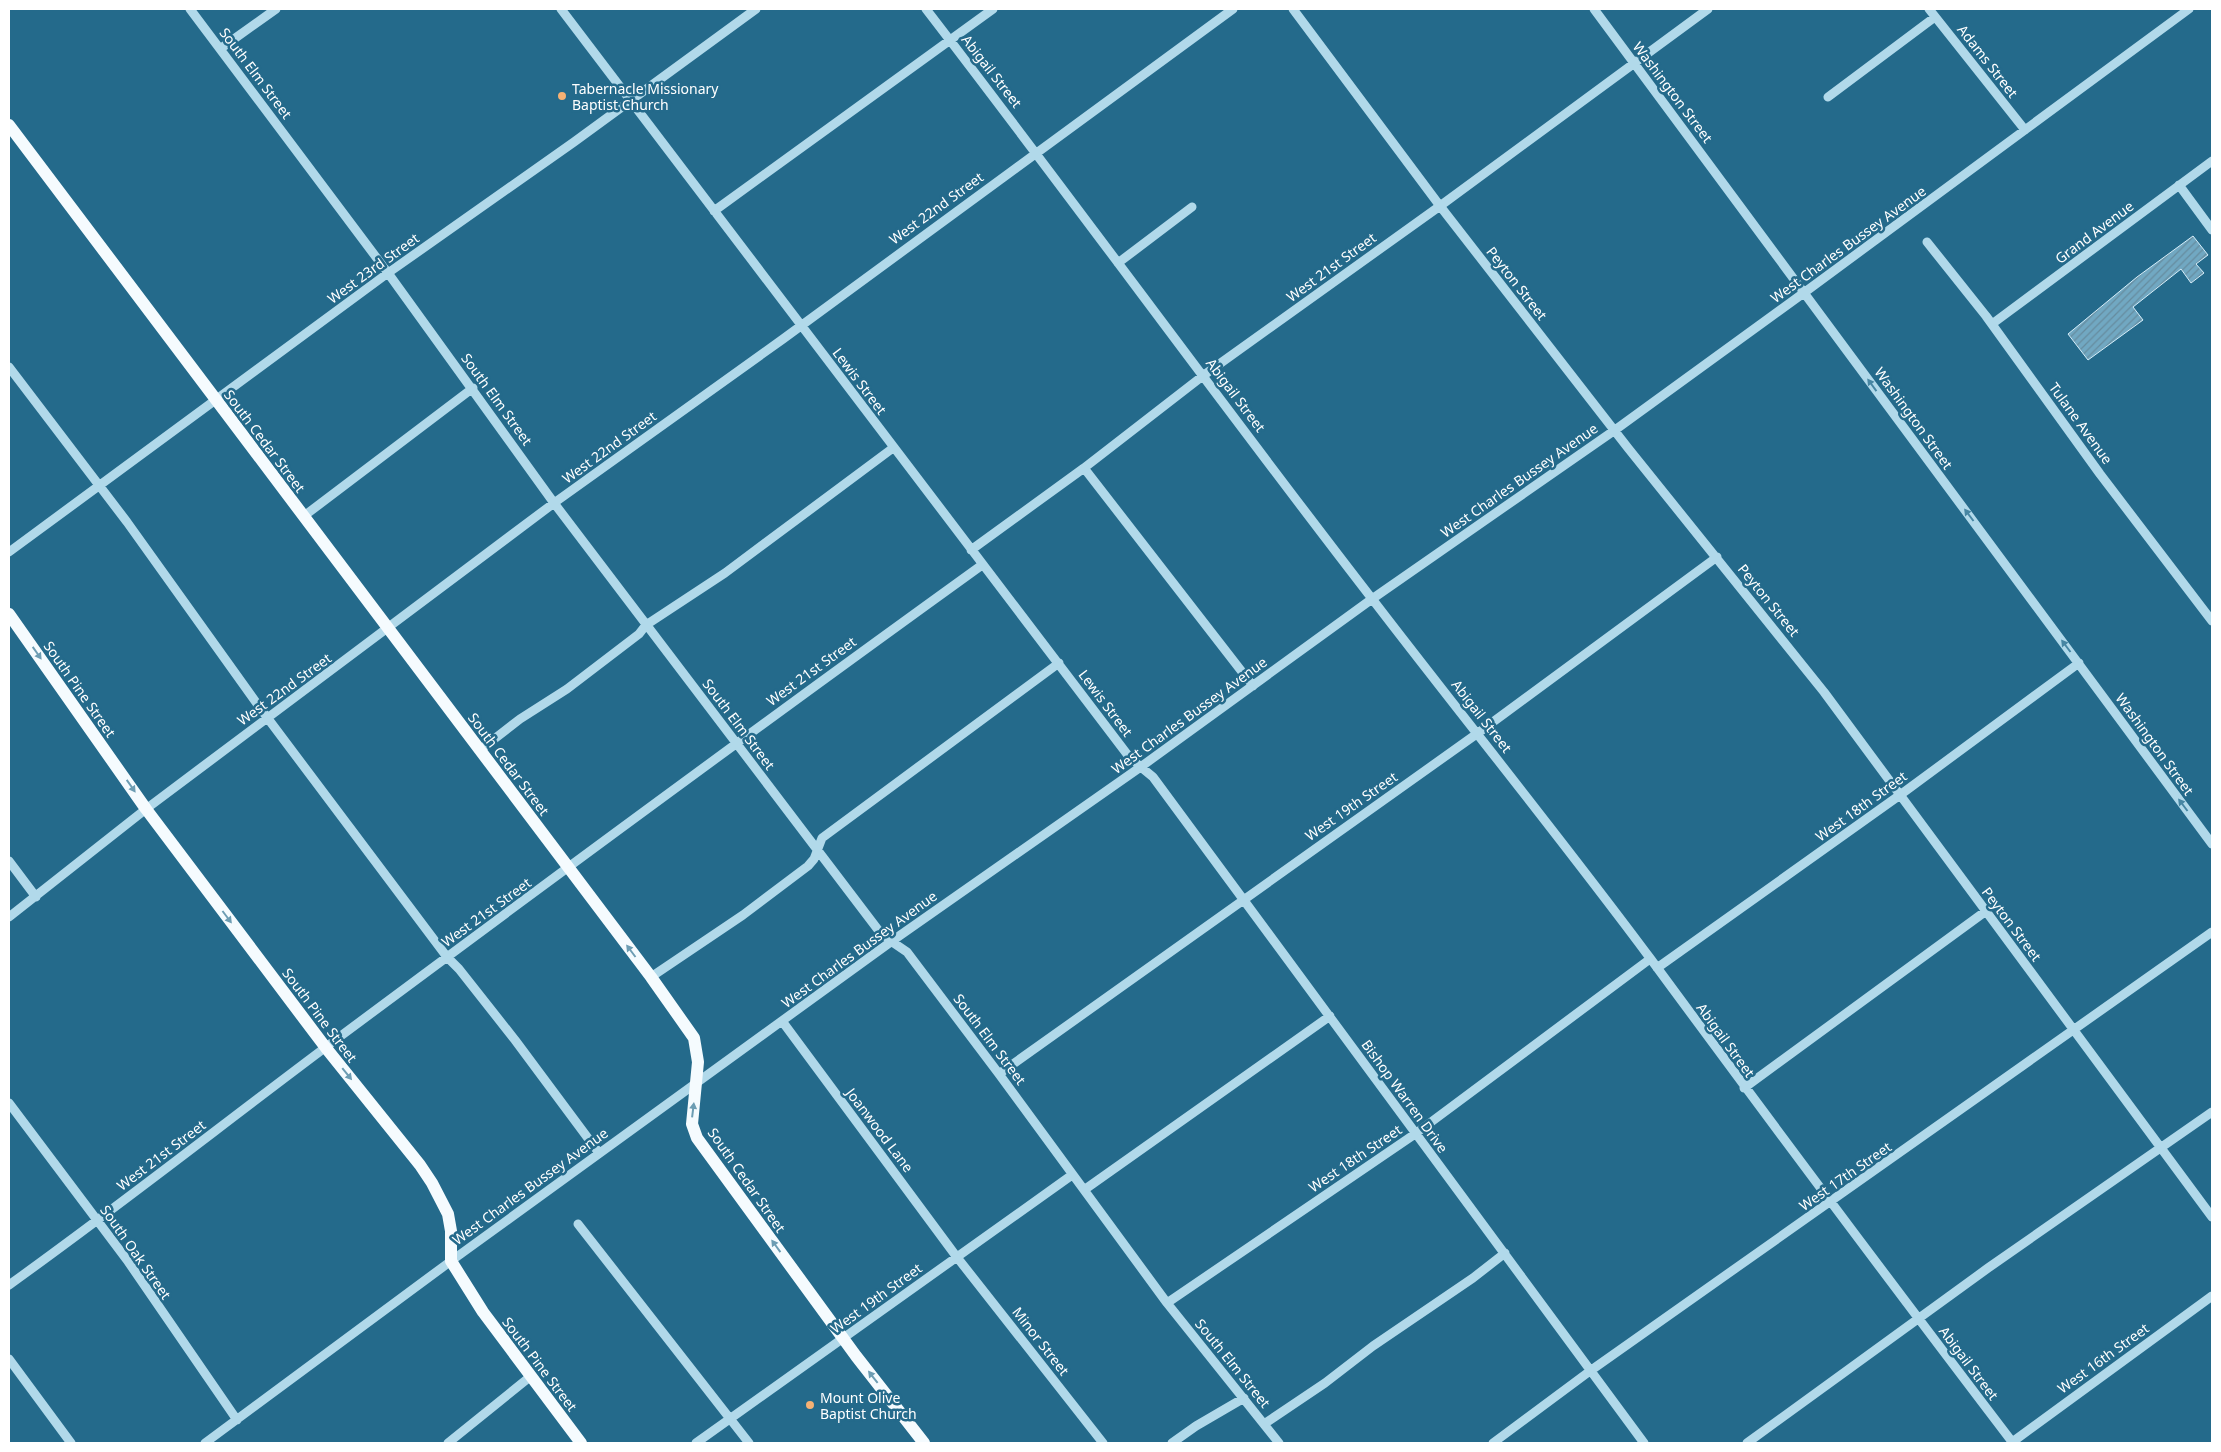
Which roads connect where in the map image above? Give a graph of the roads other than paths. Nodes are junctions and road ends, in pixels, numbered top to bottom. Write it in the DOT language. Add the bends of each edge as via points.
graph roads {
  1 [pos="190,9"];
  2 [pos="276,9"];
  3 [pos="561,9"];
  4 [pos="756,9"];
  5 [pos="926,9"];
  6 [pos="993,9"];
  7 [pos="1233,9"];
  8 [pos="1292,9"];
  9 [pos="1594,9"];
  10 [pos="1708,9"];
  11 [pos="1929,9"];
  12 [pos="2189,9"];
  13 [pos="1935,17"];
  14 [pos="950,40"];
  15 [pos="220,49"];
  16 [pos="1634,63"];
  17 [pos="1828,97"];
  18 [pos="630,100"];
  19 [pos="9,125"];
  20 [pos="2025,130"];
  21 [pos="1036,152"];
  22 [pos="2212,161"];
  23 [pos="2179,185"];
  24 [pos="1440,206"];
  25 [pos="1192,207"];
  26 [pos="714,211"];
  27 [pos="2212,230"];
  28 [pos="1927,242"];
  29 [pos="1118,263"];
  30 [pos="388,273"];
  31 [pos="1805,292"];
  32 [pos="1992,324"];
  33 [pos="802,326"];
  34 [pos="9,367"];
  35 [pos="1204,375"];
  36 [pos="473,388"];
  37 [pos="215,399"];
  38 [pos="1615,430"];
  39 [pos="893,448"];
  40 [pos="1084,468"];
  41 [pos="99,484"];
  42 [pos="554,503"];
  43 [pos="304,516"];
  44 [pos="970,550"];
  45 [pos="9,552"];
  46 [pos="1717,557"];
  47 [pos="982,565"];
  48 [pos="1372,599"];
  49 [pos="9,614"];
  50 [pos="2212,620"];
  51 [pos="646,625"];
  52 [pos="389,629"];
  53 [pos="2079,663"];
  54 [pos="1058,664"];
  55 [pos="1253,686"];
  56 [pos="268,718"];
  57 [pos="1478,733"];
  58 [pos="736,743"];
  59 [pos="480,750"];
  60 [pos="1142,766"];
  61 [pos="1900,795"];
  62 [pos="146,809"];
  63 [pos="2212,844"];
  64 [pos="817,848"];
  65 [pos="9,861"];
  66 [pos="568,868"];
  67 [pos="36,897"];
  68 [pos="1244,899"];
  69 [pos="1986,911"];
  70 [pos="9,917"];
  71 [pos="2212,932"];
  72 [pos="892,941"];
  73 [pos="447,957"];
  74 [pos="1650,959"];
  75 [pos="1657,968"];
  76 [pos="651,977"];
  77 [pos="1330,1016"];
  78 [pos="782,1021"];
  79 [pos="2074,1030"];
  80 [pos="326,1048"];
  81 [pos="999,1074"];
  82 [pos="698,1081"];
  83 [pos="1744,1088"];
  84 [pos="9,1103"];
  85 [pos="2212,1112"];
  86 [pos="1415,1134"];
  87 [pos="2161,1149"];
  88 [pos="600,1153"];
  89 [pos="1072,1175"];
  90 [pos="1084,1190"];
  91 [pos="1833,1202"];
  92 [pos="2212,1217"];
  93 [pos="98,1221"];
  94 [pos="578,1224"];
  95 [pos="1505,1253"];
  96 [pos="956,1256"];
  97 [pos="451,1261"];
  98 [pos="9,1285"];
  99 [pos="2212,1296"];
  100 [pos="1168,1303"];
  101 [pos="1919,1320"];
  102 [pos="844,1339"];
  103 [pos="9,1359"];
  104 [pos="1590,1371"];
  105 [pos="531,1376"];
  106 [pos="1244,1398"];
  107 [pos="237,1420"];
  108 [pos="732,1420"];
  109 [pos="1264,1424"];
  110 [pos="71,1443"];
  111 [pos="205,1443"];
  112 [pos="448,1443"];
  113 [pos="581,1443"];
  114 [pos="696,1443"];
  115 [pos="749,1443"];
  116 [pos="924,1443"];
  117 [pos="1103,1443"];
  118 [pos="1172,1443"];
  119 [pos="1279,1443"];
  120 [pos="1493,1443"];
  121 [pos="1644,1443"];
  122 [pos="1747,1443"];
  123 [pos="2012,1443"];
  1 -- 15 [label="street, South Elm Street"];
  2 -- 15 [label="street"];
  3 -- 18 [label="street, Lewis Street"];
  4 -- 18 [label="street, West 23rd Street"];
  5 -- 14 [label="street, Abigail Street"];
  6 -- 14 [label="street"];
  7 -- 21 [label="street, West 22nd Street"];
  8 -- 24 [label="street, Peyton Street"];
  9 -- 16 [label="street, Washington Street"];
  10 -- 16 [label="street, West 21st Street"];
  11 -- 13 [label="street, Adams Street"];
  12 -- 20 [label="street, West Charles Bussey Avenue"];
  13 -- 17 [label="street"];
  13 -- 20 [label="street, Adams Street"];
  14 -- 21 [label="street, Abigail Street"];
  14 -- 26 [label="street"];
  15 -- 30 [label="street, South Elm Street"];
  16 -- 24 [label="street, West 21st Street"];
  16 -- 31 [label="street, Washington Street"];
  18 -- 26 [label="street, Lewis Street"];
  18 -- 30 [label="street, West 23rd Street"];
  19 -- 37 [label="main road, South Cedar Street"];
  20 -- 31 [label="street, West Charles Bussey Avenue"];
  21 -- 29 [label="street, Abigail Street"];
  21 -- 33 [label="street, West 22nd Street"];
  22 -- 23 [label="street, Grand Avenue"];
  23 -- 27 [label="street"];
  23 -- 32 [label="street, Grand Avenue"];
  24 -- 35 [label="street, West 21st Street"];
  24 -- 38 [label="street, Peyton Street"];
  25 -- 29 [label="street"];
  26 -- 33 [label="street, Lewis Street"];
  28 -- 32 [label="street, Tulane Avenue"];
  29 -- 35 [label="street, Abigail Street"];
  30 -- 36 [label="street, South Elm Street"];
  30 -- 37 [label="street, West 23rd Street"];
  31 -- 38 [label="street, West Charles Bussey Avenue"];
  53 -- 31 [label="street, Washington Street, one-way"];
  32 -- 50 [label="street, Tulane Avenue" via="2100,474"];
  33 -- 39 [label="street, Lewis Street"];
  33 -- 42 [label="street, West 22nd Street"];
  34 -- 41 [label="street"];
  35 -- 40 [label="street, West 21st Street"];
  35 -- 48 [label="street, Abigail Street"];
  36 -- 42 [label="street, South Elm Street"];
  36 -- 43 [label="street"];
  37 -- 41 [label="street, West 23rd Street"];
  37 -- 43 [label="main road, South Cedar Street"];
  38 -- 46 [label="street, Peyton Street"];
  38 -- 48 [label="street, West Charles Bussey Avenue"];
  39 -- 44 [label="street, Lewis Street"];
  39 -- 51 [label="street" via="725,573"];
  40 -- 44 [label="street, West 21st Street"];
  40 -- 55 [label="street"];
  41 -- 45 [label="street, West 23rd Street"];
  41 -- 56 [label="street"];
  42 -- 51 [label="street, South Elm Street"];
  42 -- 52 [label="street, West 22nd Street"];
  43 -- 52 [label="main road, South Cedar Street"];
  44 -- 47 [label="street, Lewis Street"];
  46 -- 57 [label="street, West 19th Street"];
  46 -- 61 [label="street, Peyton Street" via="1824,692"];
  47 -- 54 [label="street, Lewis Street"];
  47 -- 58 [label="street, West 21st Street"];
  48 -- 55 [label="street, West Charles Bussey Avenue"];
  48 -- 57 [label="street, Abigail Street"];
  49 -- 62 [label="main road, South Pine Street, one-way"];
  51 -- 58 [label="street, South Elm Street"];
  51 -- 59 [label="street" via="639,634 567,689"];
  52 -- 56 [label="street, West 22nd Street"];
  52 -- 59 [label="main road, South Cedar Street"];
  53 -- 61 [label="street, West 18th Street"];
  63 -- 53 [label="street, Washington Street, one-way"];
  54 -- 60 [label="street, Lewis Street" via="1130,758"];
  54 -- 64 [label="street" via="822,838"];
  55 -- 60 [label="street, West Charles Bussey Avenue"];
  56 -- 62 [label="street, West 22nd Street"];
  56 -- 73 [label="street"];
  57 -- 68 [label="street, West 19th Street"];
  57 -- 74 [label="street, Abigail Street"];
  58 -- 64 [label="street, South Elm Street"];
  58 -- 66 [label="street, West 21st Street"];
  59 -- 66 [label="main road, South Cedar Street"];
  60 -- 68 [label="street, Bishop Warren Drive"];
  60 -- 72 [label="street, West Charles Bussey Avenue"];
  61 -- 69 [label="street, Peyton Street"];
  61 -- 75 [label="street, West 18th Street"];
  62 -- 67 [label="street, West 22nd Street"];
  62 -- 80 [label="main road, South Pine Street, one-way"];
  64 -- 72 [label="street, South Elm Street" via="882,935"];
  64 -- 76 [label="street" via="808,866"];
  65 -- 67 [label="street"];
  66 -- 73 [label="street, West 21st Street"];
  76 -- 66 [label="main road, South Cedar Street, one-way"];
  67 -- 70 [label="street, West 22nd Street"];
  68 -- 77 [label="street, Bishop Warren Drive"];
  68 -- 81 [label="street, West 19th Street"];
  69 -- 79 [label="street, Peyton Street"];
  69 -- 83 [label="street"];
  71 -- 79 [label="street, West 17th Street"];
  72 -- 78 [label="street, West Charles Bussey Avenue"];
  72 -- 81 [label="street, South Elm Street" via="907,952"];
  73 -- 80 [label="street, West 21st Street"];
  73 -- 88 [label="street" via="460,969"];
  74 -- 75 [label="street, Abigail Street"];
  74 -- 86 [label="street, West 18th Street"];
  75 -- 83 [label="street, Abigail Street"];
  76 -- 82 [label="main road, South Cedar Street" via="694,1038 698,1053"];
  77 -- 86 [label="street, Bishop Warren Drive"];
  77 -- 90 [label="street"];
  78 -- 82 [label="street, West Charles Bussey Avenue"];
  78 -- 96 [label="street, Joanwood Lane"];
  79 -- 87 [label="street, Peyton Street"];
  79 -- 91 [label="street, West 17th Street"];
  80 -- 93 [label="street, West 21st Street"];
  80 -- 97 [label="main road, South Pine Street, one-way" via="432,1182 448,1214"];
  81 -- 89 [label="street, South Elm Street"];
  82 -- 88 [label="street, West Charles Bussey Avenue"];
  102 -- 82 [label="main road, South Cedar Street, one-way" via="697,1138 692,1124"];
  83 -- 91 [label="street, Abigail Street"];
  84 -- 93 [label="street, South Oak Street"];
  85 -- 87 [label="street"];
  86 -- 95 [label="street, Bishop Warren Drive"];
  86 -- 100 [label="street, West 18th Street"];
  87 -- 92 [label="street, Peyton Street"];
  87 -- 101 [label="street" via="1988,1268"];
  88 -- 97 [label="street, West Charles Bussey Avenue"];
  89 -- 90 [label="street, South Elm Street"];
  89 -- 96 [label="street, West 19th Street"];
  90 -- 100 [label="street, South Elm Street"];
  91 -- 101 [label="street, Abigail Street"];
  91 -- 104 [label="street, West 17th Street"];
  93 -- 98 [label="street, West 21st Street"];
  93 -- 107 [label="street, South Oak Street"];
  94 -- 108 [label="street"];
  95 -- 104 [label="street, Bishop Warren Drive"];
  95 -- 109 [label="street"];
  96 -- 102 [label="street, West 19th Street"];
  96 -- 117 [label="street, Minor Street"];
  97 -- 105 [label="main road, South Pine Street"];
  97 -- 107 [label="street, West Charles Bussey Avenue"];
  99 -- 123 [label="street, West 16th Street"];
  100 -- 106 [label="street, South Elm Street"];
  101 -- 122 [label="street"];
  101 -- 123 [label="street, Abigail Street"];
  102 -- 108 [label="street, West 19th Street"];
  116 -- 102 [label="main road, South Cedar Street, one-way"];
  103 -- 110 [label="street"];
  104 -- 120 [label="street, West 17th Street"];
  104 -- 121 [label="street, Bishop Warren Drive"];
  105 -- 112 [label="street"];
  105 -- 113 [label="main road, South Pine Street"];
  106 -- 109 [label="street, South Elm Street"];
  106 -- 118 [label="street"];
  107 -- 111 [label="street, West Charles Bussey Avenue"];
  108 -- 114 [label="street, West 19th Street"];
  108 -- 115 [label="street"];
  109 -- 119 [label="street, South Elm Street"];
}
